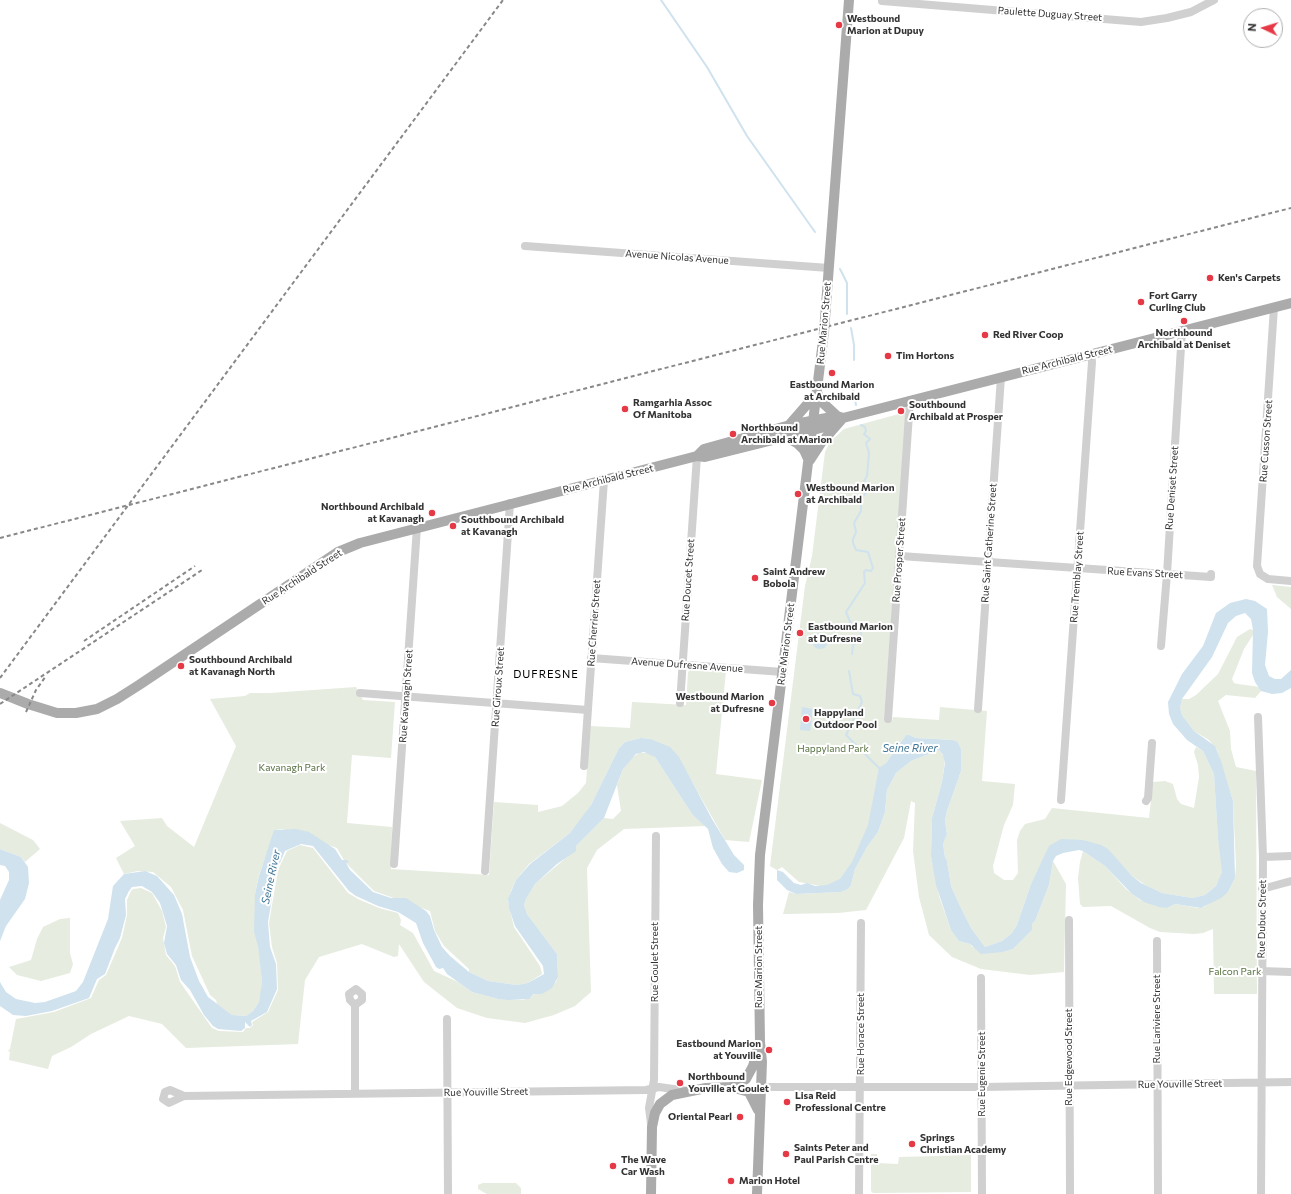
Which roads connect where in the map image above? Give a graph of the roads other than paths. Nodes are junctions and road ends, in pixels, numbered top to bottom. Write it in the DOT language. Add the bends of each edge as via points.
graph roads {
  1 [pos="849,0"];
  2 [pos="1214,0"];
  3 [pos="882,1"];
  4 [pos="525,246"];
  5 [pos="829,268"];
  6 [pos="1291,303"];
  7 [pos="1274,307"];
  8 [pos="1182,331"];
  9 [pos="1091,354"];
  10 [pos="1001,377"];
  11 [pos="817,393"];
  12 [pos="910,400"];
  13 [pos="842,418"];
  14 [pos="790,424"];
  15 [pos="813,424"];
  16 [pos="784,436"];
  17 [pos="697,456"];
  18 [pos="809,461"];
  19 [pos="604,480"];
  20 [pos="510,504"];
  21 [pos="416,527"];
  22 [pos="900,556"];
  23 [pos="988,562"];
  24 [pos="1077,568"];
  25 [pos="1167,574"];
  26 [pos="1211,574"];
  27 [pos="1291,581"];
  28 [pos="1161,646"];
  29 [pos="591,658"];
  30 [pos="683,665"];
  31 [pos="783,672"];
  32 [pos="0,693"];
  33 [pos="360,693"];
  34 [pos="406,696"];
  35 [pos="496,703"];
  36 [pos="680,703"];
  37 [pos="978,709"];
  38 [pos="588,710"];
  39 [pos="1258,717"];
  40 [pos="888,719"];
  41 [pos="1152,743"];
  42 [pos="584,766"];
  43 [pos="1061,800"];
  44 [pos="1146,801"];
  45 [pos="656,836"];
  46 [pos="1291,856"];
  47 [pos="1263,857"];
  48 [pos="394,864"];
  49 [pos="485,871"];
  50 [pos="1291,882"];
  51 [pos="1262,889"];
  52 [pos="1069,920"];
  53 [pos="861,922"];
  54 [pos="1158,941"];
  55 [pos="1261,971"];
  56 [pos="1291,972"];
  57 [pos="982,978"];
  58 [pos="355,1005"];
  59 [pos="448,1020"];
  60 [pos="760,1042"];
  61 [pos="1291,1082"];
  62 [pos="1260,1083"];
  63 [pos="1158,1084"];
  64 [pos="1070,1086"];
  65 [pos="731,1087"];
  66 [pos="982,1087"];
  67 [pos="761,1088"];
  68 [pos="860,1088"];
  69 [pos="652,1089"];
  70 [pos="688,1091"];
  71 [pos="446,1092"];
  72 [pos="355,1094"];
  73 [pos="184,1096"];
  74 [pos="759,1113"];
  75 [pos="652,1127"];
  76 [pos="448,1194"];
  77 [pos="651,1194"];
  78 [pos="757,1194"];
  79 [pos="860,1194"];
  80 [pos="982,1194"];
  81 [pos="1070,1194"];
  82 [pos="1158,1194"];
  83 [pos="1261,1194"];
  1 -- 5 [label="main road, Rue Marion Street"];
  2 -- 3 [label="street, Paulette Duguay Street" via="1191,12 1141,22"];
  4 -- 5 [label="street, Avenue Nicolas Avenue"];
  5 -- 11 [label="main road, Rue Marion Street"];
  6 -- 7 [label="main road, Rue Archibald Street"];
  7 -- 8 [label="main road, Rue Archibald Street"];
  7 -- 27 [label="street, Rue Cusson Street" via="1257,566 1260,574 1268,579"];
  8 -- 9 [label="main road, Rue Archibald Street"];
  8 -- 25 [label="street, Rue Deniset Street"];
  9 -- 10 [label="main road, Rue Archibald Street"];
  9 -- 24 [label="street, Rue Tremblay Street"];
  10 -- 12 [label="main road, Rue Archibald Street"];
  10 -- 23 [label="street, Rue Saint Catherine Street"];
  11 -- 13 [label="main road" via="823,402"];
  11 -- 14 [label="main road"];
  11 -- 15 [label="main road, Rue Marion Street"];
  12 -- 13 [label="main road, Rue Archibald Street"];
  12 -- 22 [label="street, Rue Prosper Street"];
  13 -- 15 [label="main road, Rue Archibald Street"];
  13 -- 18 [label="main road"];
  14 -- 15 [label="main road, Rue Archibald Street"];
  14 -- 17 [label="main road, Rue Archibald Street" via="704,449"];
  15 -- 16 [label="main road, Rue Archibald Street"];
  15 -- 18 [label="main road, Rue Marion Street"];
  16 -- 17 [label="main road, Rue Archibald Street" via="705,457"];
  16 -- 18 [label="main road" via="797,443"];
  17 -- 19 [label="main road, Rue Archibald Street"];
  17 -- 30 [label="street, Rue Doucet Street"];
  18 -- 31 [label="main road, Rue Marion Street"];
  19 -- 20 [label="main road, Rue Archibald Street"];
  19 -- 29 [label="street, Rue Cherrier Street"];
  20 -- 21 [label="main road, Rue Archibald Street"];
  20 -- 35 [label="street, Rue Giroux Street"];
  21 -- 32 [label="main road, Rue Archibald Street" via="371,539 338,552 134,688 97,709 57,713"];
  21 -- 34 [label="street, Rue Kavanagh Street"];
  22 -- 23 [label="street, Rue Evans Street"];
  22 -- 40 [label="street, Rue Prosper Street"];
  23 -- 24 [label="street, Rue Evans Street"];
  23 -- 37 [label="street, Rue Saint Catherine Street"];
  24 -- 25 [label="street, Rue Evans Street"];
  24 -- 43 [label="street, Rue Tremblay Street"];
  25 -- 26 [label="street, Rue Evans Street" via="1210,577"];
  25 -- 28 [label="street, Rue Deniset Street"];
  29 -- 30 [label="street, Avenue Dufresne Avenue"];
  29 -- 38 [label="street, Rue Cherrier Street"];
  30 -- 31 [label="street, Avenue Dufresne Avenue"];
  30 -- 36 [label="street, Rue Doucet Street"];
  31 -- 60 [label="main road, Rue Marion Street" via="760,856"];
  33 -- 34 [label="street"];
  34 -- 35 [label="street"];
  34 -- 48 [label="street, Rue Kavanagh Street"];
  35 -- 38 [label="street"];
  35 -- 49 [label="street, Rue Giroux Street"];
  38 -- 42 [label="street, Rue Cherrier Street"];
  39 -- 47 [label="street, Rue Dubuc Street"];
  41 -- 44 [label="street"];
  45 -- 69 [label="street, Rue Goulet Street"];
  46 -- 47 [label="street"];
  47 -- 51 [label="street, Rue Dubuc Street"];
  50 -- 51 [label="street"];
  51 -- 55 [label="street, Rue Dubuc Street"];
  52 -- 64 [label="street, Rue Edgewood Street"];
  53 -- 68 [label="street, Rue Horace Street"];
  54 -- 63 [label="street, Rue Lariviere Street"];
  55 -- 56 [label="street"];
  55 -- 62 [label="street, Rue Dubuc Street"];
  57 -- 66 [label="street, Rue Eugenie Street"];
  58 -- 72 [label="street"];
  59 -- 71 [label="street"];
  60 -- 65 [label="main road, Rue Youville Street" via="753,1066 746,1078"];
  60 -- 67 [label="main road, Rue Marion Street"];
  61 -- 62 [label="street, Rue Youville Street"];
  62 -- 63 [label="street, Rue Youville Street"];
  62 -- 83 [label="street, Rue Dubuc Street"];
  63 -- 64 [label="street, Rue Youville Street"];
  63 -- 82 [label="street, Rue Lariviere Street"];
  64 -- 66 [label="street, Rue Youville Street"];
  64 -- 81 [label="street, Rue Edgewood Street"];
  65 -- 70 [label="main road, Rue Youville Street"];
  65 -- 74 [label="main road" via="749,1092"];
  66 -- 68 [label="street"];
  66 -- 80 [label="street, Rue Eugenie Street"];
  67 -- 68 [label="street"];
  67 -- 74 [label="main road, Rue Marion Street"];
  68 -- 79 [label="street, Rue Horace Street"];
  69 -- 70 [label="street, Rue Youville Street" via="659,1087"];
  69 -- 71 [label="street, Rue Youville Street"];
  69 -- 75 [label="street, Rue Goulet Street" via="649,1108"];
  70 -- 75 [label="main road" via="672,1095 660,1104"];
  71 -- 72 [label="street, Rue Youville Street"];
  71 -- 76 [label="street"];
  72 -- 73 [label="street, Rue Youville Street"];
  74 -- 78 [label="main road, Rue Marion Street"];
  75 -- 77 [label="main road"];
}
